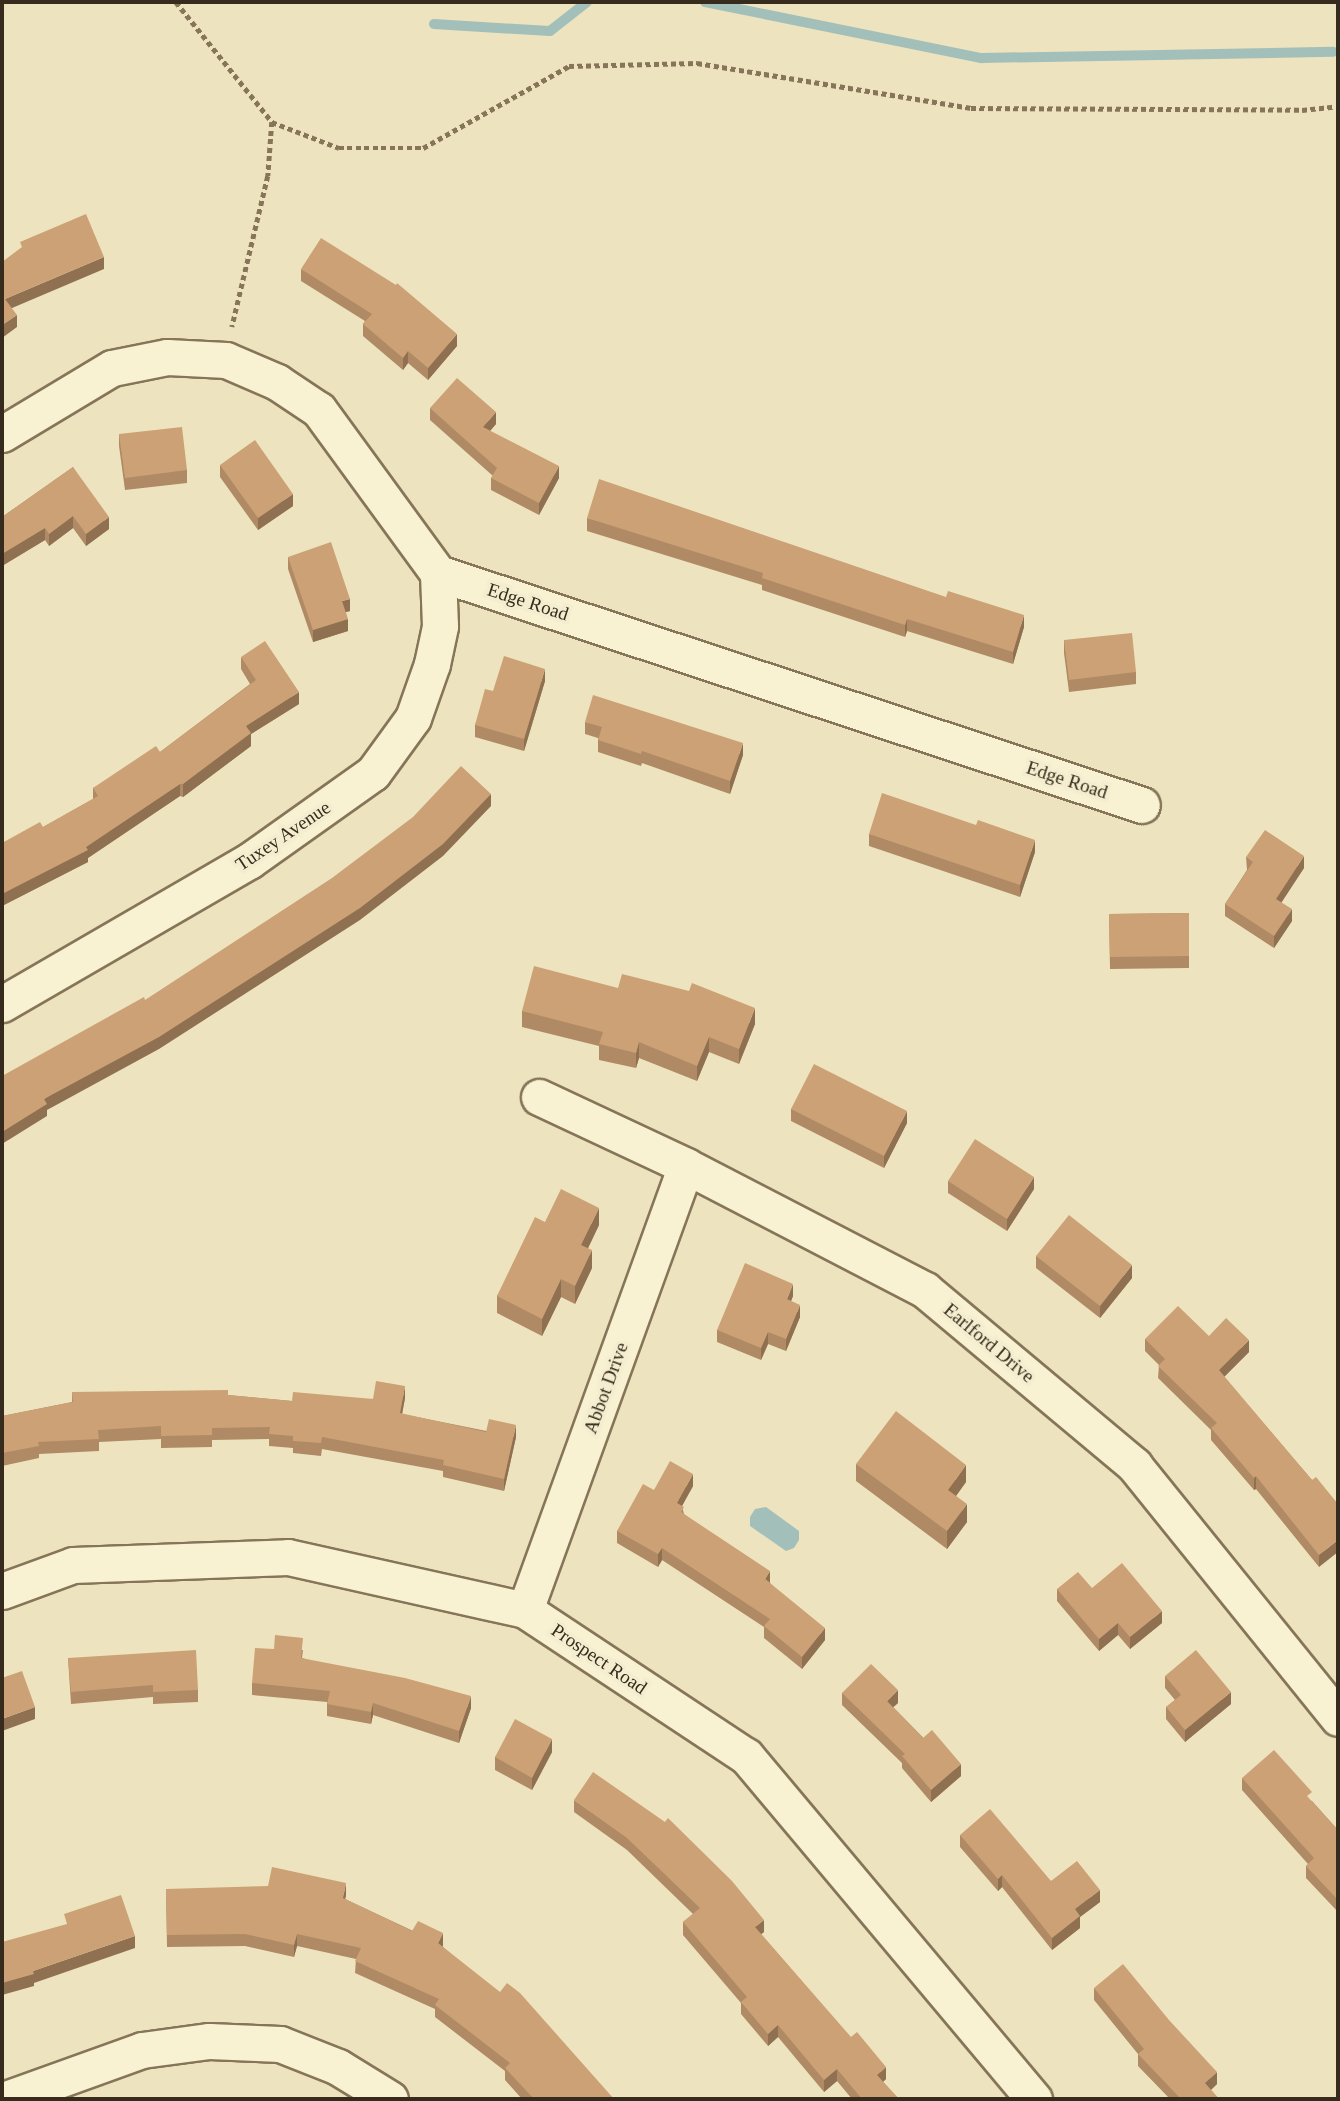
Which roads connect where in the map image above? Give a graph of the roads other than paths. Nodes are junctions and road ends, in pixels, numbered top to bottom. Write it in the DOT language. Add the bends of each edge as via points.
graph roads {
  1 [pos="2,435"];
  2 [pos="438,573"];
  3 [pos="1142,805"];
  4 [pos="2,1004"];
  5 [pos="539,1097"];
  6 [pos="686,1166"];
  7 [pos="2,1591"];
  8 [pos="525,1609"];
  9 [pos="1338,1718"];
  10 [pos="6,2099"];
  11 [pos="390,2099"];
  12 [pos="1034,2099"];
  1 -- 2 [label="street" via="112,368 167,357 226,360 277,382 319,410"];
  2 -- 3 [label="street, Edge Road"];
  2 -- 4 [label="street, Tuxey Avenue" via="440,626 432,664 413,718 373,773 249,861"];
  5 -- 6 [label="street, Earlford Drive"];
  6 -- 8 [label="street, Abbot Drive"];
  6 -- 9 [label="street, Earlford Drive" via="925,1290 1134,1465"];
  7 -- 8 [label="street, Prospect Road" via="73,1565 289,1557"];
  8 -- 12 [label="street, Prospect Road" via="746,1756"];
  10 -- 11 [label="street" via="142,2050 209,2041 280,2044 338,2067"];
}
